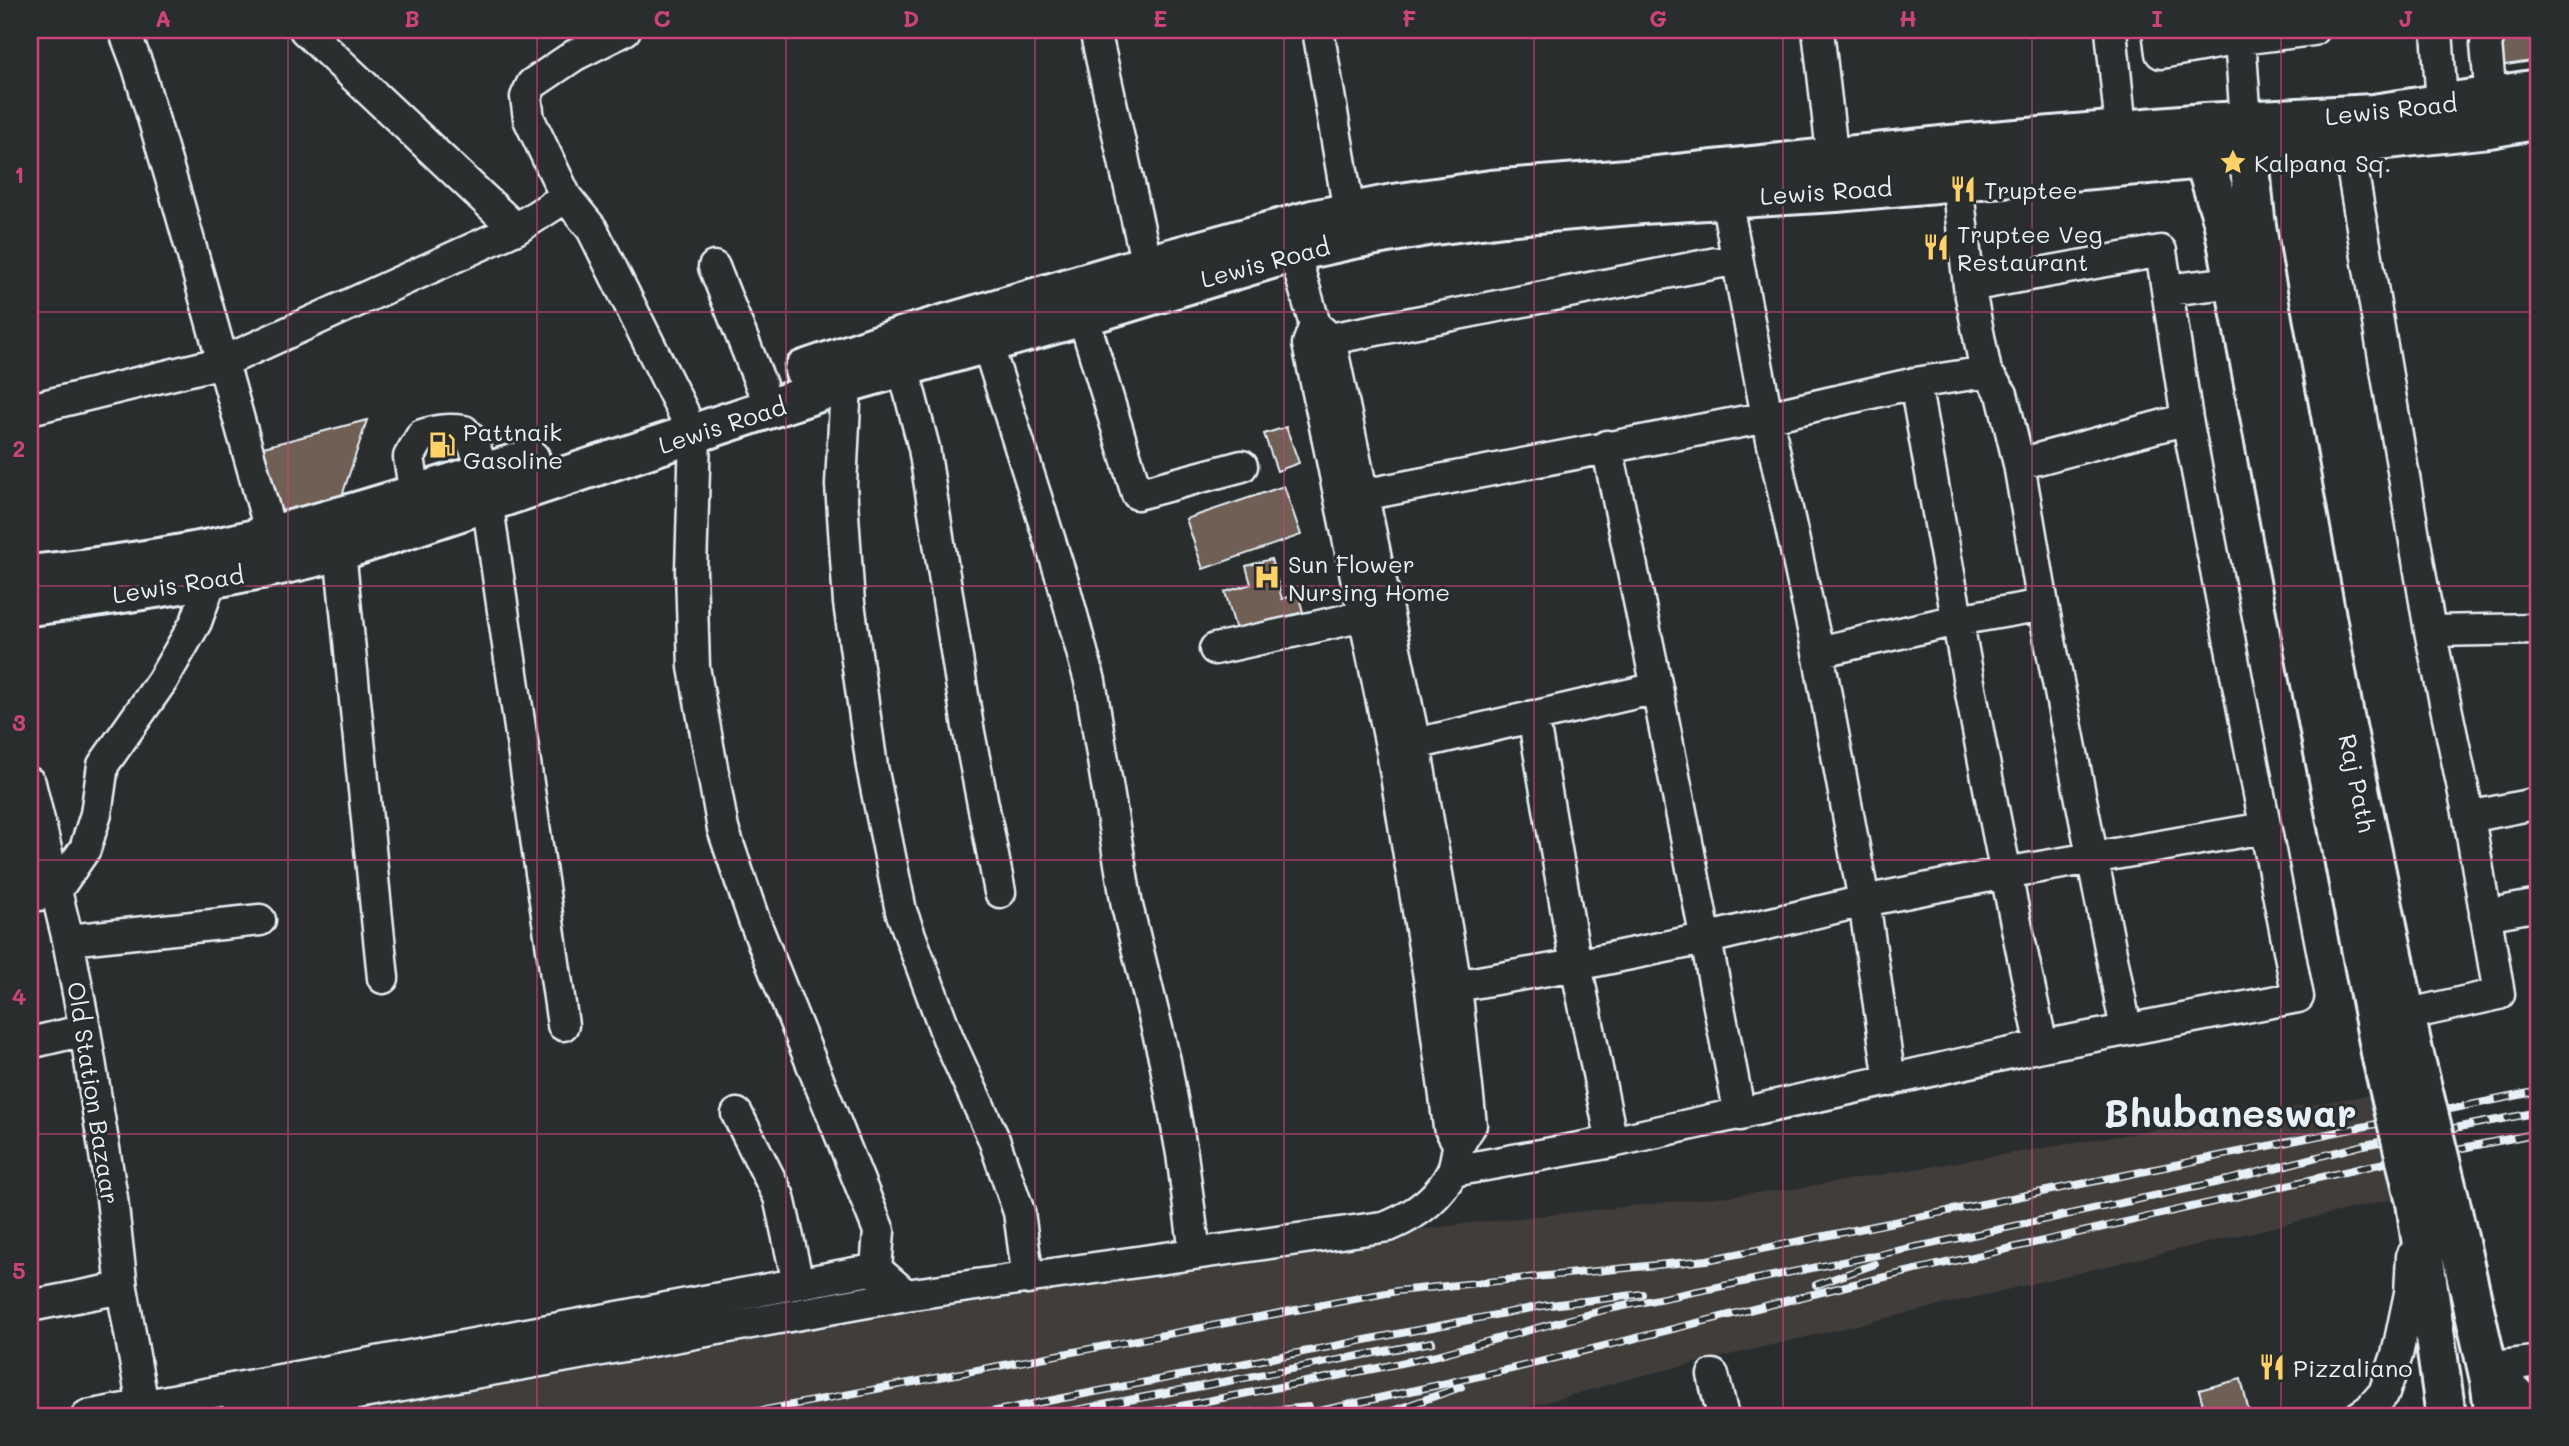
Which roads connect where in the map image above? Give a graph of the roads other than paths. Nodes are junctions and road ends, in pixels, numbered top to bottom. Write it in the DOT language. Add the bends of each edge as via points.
graph roads {
  1 [pos="124,30"];
  2 [pos="305,30"];
  3 [pos="625,30"];
  4 [pos="1096,30"];
  5 [pos="1318,30"];
  6 [pos="1818,30"];
  7 [pos="1837,30"];
  8 [pos="2111,30"];
  9 [pos="2158,30"];
  10 [pos="2313,30"];
  11 [pos="2437,30"];
  12 [pos="2492,31"];
  13 [pos="2240,39"];
  14 [pos="575,42"];
  15 [pos="2539,89"];
  16 [pos="2491,98"];
  17 [pos="2442,105"];
  18 [pos="2539,119"];
  19 [pos="2246,137"];
  20 [pos="2205,141"];
  21 [pos="2348,144"];
  22 [pos="2303,146"];
  23 [pos="2121,148"];
  24 [pos="1844,173"];
  25 [pos="1957,182"];
  26 [pos="566,198"];
  27 [pos="1726,198"];
  28 [pos="1349,212"];
  29 [pos="2239,220"];
  30 [pos="516,229"];
  31 [pos="1294,253"];
  32 [pos="1737,259"];
  33 [pos="1147,265"];
  34 [pos="714,267"];
  35 [pos="2235,282"];
  36 [pos="1969,286"];
  37 [pos="2167,290"];
  38 [pos="1083,316"];
  39 [pos="1323,332"];
  40 [pos="988,343"];
  41 [pos="223,362"];
  42 [pos="902,367"];
  43 [pos="1986,372"];
  44 [pos="846,383"];
  45 [pos="1915,383"];
  46 [pos="761,385"];
  47 [pos="30,409"];
  48 [pos="1767,417"];
  49 [pos="2187,419"];
  50 [pos="689,423"];
  51 [pos="1607,446"];
  52 [pos="2019,464"];
  53 [pos="1242,466"];
  54 [pos="486,486"];
  55 [pos="415,494"];
  56 [pos="1362,495"];
  57 [pos="271,534"];
  58 [pos="340,551"];
  59 [pos="30,575"];
  60 [pos="211,580"];
  61 [pos="2043,605"];
  62 [pos="30,606"];
  63 [pos="1364,616"];
  64 [pos="1956,620"];
  65 [pos="2539,629"];
  66 [pos="2430,631"];
  67 [pos="1215,649"];
  68 [pos="1818,652"];
  69 [pos="1657,688"];
  70 [pos="1533,716"];
  71 [pos="1415,744"];
  72 [pos="30,783"];
  73 [pos="2539,803"];
  74 [pos="2469,817"];
  75 [pos="2264,828"];
  76 [pos="2091,857"];
  77 [pos="2005,873"];
  78 [pos="1000,892"];
  79 [pos="43,894"];
  80 [pos="1864,901"];
  81 [pos="2539,905"];
  82 [pos="2485,915"];
  83 [pos="260,920"];
  84 [pos="1704,939"];
  85 [pos="68,940"];
  86 [pos="1576,965"];
  87 [pos="383,978"];
  88 [pos="1456,986"];
  89 [pos="563,1026"];
  90 [pos="85,1030"];
  91 [pos="2126,1030"];
  92 [pos="2400,1040"];
  93 [pos="30,1043"];
  94 [pos="2042,1046"];
  95 [pos="1890,1081"];
  96 [pos="737,1114"];
  97 [pos="1740,1115"];
  98 [pos="1612,1142"];
  99 [pos="1456,1158"];
  100 [pos="2432,1200"];
  101 [pos="1195,1252"];
  102 [pos="876,1269"];
  103 [pos="1028,1279"];
  104 [pos="798,1283"];
  105 [pos="122,1288"];
  106 [pos="906,1295"];
  107 [pos="30,1306"];
  108 [pos="2539,1361"];
  109 [pos="1713,1375"];
  110 [pos="2491,1388"];
  111 [pos="143,1406"];
  112 [pos="2442,1413"];
  113 [pos="87,1416"];
  114 [pos="235,1416"];
  115 [pos="1723,1416"];
  116 [pos="2360,1416"];
  117 [pos="2536,1416"];
  1 -- 41 [label="street"];
  2 -- 30 [label="street"];
  3 -- 14 [label="street"];
  4 -- 33 [label="street"];
  5 -- 28 [label="street"];
  6 -- 24 [label="street"];
  7 -- 24 [label="street"];
  8 -- 23 [label="street"];
  9 -- 13 [label="street" via="2161,53"];
  10 -- 13 [label="street"];
  11 -- 17 [label="street"];
  12 -- 16 [label="street" via="2486,44"];
  13 -- 19 [label="street"];
  14 -- 26 [label="street" via="532,85 526,97 529,119"];
  15 -- 16 [label="main road, Lewis Road"];
  16 -- 17 [label="main road, Lewis Road"];
  17 -- 19 [label="main road, Lewis Road"];
  18 -- 21 [label="main road, Lewis Road"];
  19 -- 20 [label="main road, Lewis Road"];
  19 -- 22 [label="main road, Lewis Road"];
  19 -- 29 [label="main road, Raj Path"];
  20 -- 23 [label="main road, Lewis Road"];
  20 -- 29 [label="main road, Raj Path"];
  21 -- 22 [label="main road, Lewis Road"];
  21 -- 66 [label="street"];
  22 -- 29 [label="main road"];
  23 -- 24 [label="main road, Lewis Road"];
  23 -- 25 [label="main road, Lewis Road"];
  23 -- 29 [label="main road"];
  24 -- 25 [label="main road, Lewis Road"];
  24 -- 27 [label="main road, Lewis Road"];
  24 -- 28 [label="main road, Lewis Road" via="1639,178 1491,190"];
  25 -- 36 [label="street"];
  26 -- 30 [label="street"];
  26 -- 50 [label="street" via="592,229"];
  27 -- 31 [label="main road, Lewis Road" via="1504,216 1426,226"];
  27 -- 32 [label="street"];
  28 -- 33 [label="main road, Lewis Road"];
  29 -- 35 [label="main road, Raj Path"];
  29 -- 92 [label="main road, Raj Path" via="2344,716"];
  30 -- 41 [label="street"];
  31 -- 38 [label="main road, Lewis Road"];
  31 -- 39 [label="street"];
  32 -- 39 [label="street"];
  32 -- 48 [label="street"];
  33 -- 46 [label="main road, Lewis Road" via="901,337"];
  34 -- 46 [label="street"];
  35 -- 37 [label="street"];
  35 -- 92 [label="main road, Raj Path"];
  36 -- 37 [label="street" via="2161,251"];
  36 -- 43 [label="street"];
  37 -- 49 [label="street"];
  38 -- 40 [label="main road, Lewis Road"];
  38 -- 53 [label="street" via="1137,494"];
  39 -- 56 [label="street"];
  39 -- 63 [label="street" via="1308,344"];
  40 -- 42 [label="main road, Lewis Road"];
  40 -- 101 [label="street" via="1090,681 1127,906 1182,1154"];
  41 -- 47 [label="street"];
  41 -- 57 [label="street"];
  42 -- 44 [label="main road, Lewis Road"];
  42 -- 78 [label="street" via="924,448 968,727"];
  43 -- 45 [label="street"];
  43 -- 52 [label="street" via="2001,394"];
  44 -- 50 [label="main road, Lewis Road"];
  44 -- 103 [label="street" via="841,485 849,603 872,767 901,911 1019,1212"];
  45 -- 48 [label="street"];
  45 -- 64 [label="street"];
  46 -- 50 [label="main road, Lewis Road"];
  48 -- 51 [label="street"];
  48 -- 68 [label="street"];
  49 -- 52 [label="street"];
  49 -- 75 [label="street"];
  50 -- 54 [label="main road, Lewis Road"];
  50 -- 102 [label="street" via="694,667 723,830 754,920 880,1231"];
  51 -- 56 [label="street"];
  51 -- 69 [label="street"];
  52 -- 61 [label="street"];
  54 -- 55 [label="main road, Lewis Road"];
  54 -- 55 [label="street" via="471,439 464,431 445,429 422,435 409,457"];
  54 -- 58 [label="main road, Lewis Road"];
  54 -- 89 [label="street"];
  55 -- 57 [label="main road, Lewis Road"];
  56 -- 71 [label="street"];
  57 -- 59 [label="main road, Lewis Road" via="150,560"];
  58 -- 60 [label="main road, Lewis Road"];
  58 -- 87 [label="street"];
  60 -- 62 [label="main road, Lewis Road"];
  60 -- 79 [label="street" via="196,622 162,681 103,765 85,849"];
  61 -- 64 [label="street"];
  61 -- 76 [label="street"];
  63 -- 67 [label="street"];
  63 -- 99 [label="street" via="1392,751"];
  64 -- 68 [label="street"];
  64 -- 77 [label="street"];
  65 -- 66 [label="street"];
  66 -- 74 [label="street"];
  68 -- 80 [label="street"];
  69 -- 70 [label="street"];
  69 -- 84 [label="street"];
  70 -- 71 [label="street"];
  70 -- 86 [label="street"];
  71 -- 88 [label="street"];
  72 -- 79 [label="street, Old Station Bazaar"];
  73 -- 74 [label="street"];
  74 -- 82 [label="street"];
  75 -- 76 [label="street"];
  75 -- 91 [label="street" via="2298,997"];
  76 -- 77 [label="street"];
  76 -- 91 [label="street"];
  77 -- 80 [label="street"];
  77 -- 94 [label="street"];
  79 -- 85 [label="street, Old Station Bazaar"];
  80 -- 84 [label="street"];
  80 -- 95 [label="street"];
  81 -- 82 [label="street"];
  82 -- 92 [label="street" via="2499,994"];
  83 -- 85 [label="street"];
  84 -- 86 [label="street"];
  84 -- 97 [label="street"];
  85 -- 90 [label="street, Old Station Bazaar"];
  86 -- 88 [label="street"];
  86 -- 98 [label="street"];
  88 -- 99 [label="street" via="1471,1125"];
  90 -- 93 [label="street"];
  90 -- 105 [label="street, Old Station Bazaar"];
  91 -- 94 [label="street"];
  92 -- 100 [label="main road, Raj Path, bridge"];
  94 -- 95 [label="street"];
  95 -- 97 [label="street"];
  96 -- 104 [label="street" via="779,1198"];
  97 -- 98 [label="street"];
  98 -- 99 [label="street"];
  99 -- 101 [label="street" via="1441,1189 1428,1203 1389,1226"];
  100 -- 110 [label="main road, Raj Path"];
  100 -- 112 [label="main road, Raj Path"];
  100 -- 116 [label="street" via="2397,1355 2384,1393"];
  101 -- 103 [label="street"];
  102 -- 104 [label="street"];
  102 -- 106 [label="street"];
  103 -- 106 [label="street"];
  104 -- 111 [label="street"];
  105 -- 107 [label="street"];
  105 -- 111 [label="street, Old Station Bazaar"];
  106 -- 114 [label="street"];
  108 -- 110 [label="street"];
  109 -- 115 [label="street"];
  110 -- 117 [label="main road" via="2511,1392"];
  111 -- 113 [label="street"];
}
